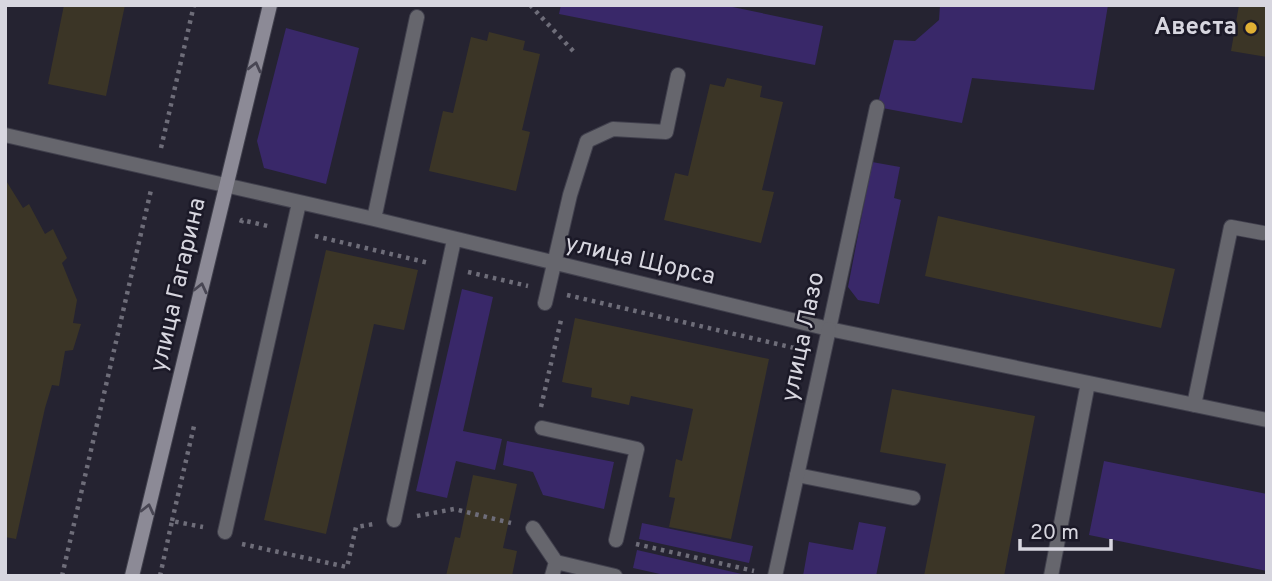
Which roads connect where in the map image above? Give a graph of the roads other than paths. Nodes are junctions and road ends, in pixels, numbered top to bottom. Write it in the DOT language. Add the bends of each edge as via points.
graph roads {
  1 [pos="270,5"];
  2 [pos="417,17"];
  3 [pos="678,75"];
  4 [pos="877,107"];
  5 [pos="5,135"];
  6 [pos="226,186"];
  7 [pos="299,203"];
  8 [pos="374,219"];
  9 [pos="1263,233"];
  10 [pos="454,240"];
  11 [pos="553,264"];
  12 [pos="546,297"];
  13 [pos="829,329"];
  14 [pos="1088,383"];
  15 [pos="1194,405"];
  16 [pos="1267,420"];
  17 [pos="542,428"];
  18 [pos="797,475"];
  19 [pos="913,498"];
  20 [pos="394,520"];
  21 [pos="533,528"];
  22 [pos="225,532"];
  23 [pos="616,540"];
  24 [pos="554,569"];
  25 [pos="132,576"];
  26 [pos="615,576"];
  27 [pos="775,576"];
  28 [pos="1051,576"];
  6 -- 1 [label="main road, улица Гагарина, one-way"];
  2 -- 8 [label="street"];
  3 -- 11 [label="street" via="666,132 613,129 587,141"];
  4 -- 13 [label="street, улица Лазо"];
  5 -- 6 [label="street, улица Щорса"];
  6 -- 7 [label="street, улица Щорса"];
  25 -- 6 [label="main road, улица Гагарина, one-way"];
  7 -- 8 [label="street, улица Щорса"];
  7 -- 22 [label="street"];
  8 -- 10 [label="street, улица Щорса"];
  9 -- 15 [label="street" via="1231,227"];
  10 -- 11 [label="street, улица Щорса"];
  10 -- 20 [label="street"];
  11 -- 12 [label="street"];
  11 -- 13 [label="street, улица Щорса"];
  13 -- 14 [label="street, улица Щорса"];
  13 -- 18 [label="street, улица Лазо"];
  14 -- 15 [label="street, улица Щорса"];
  14 -- 28 [label="street"];
  15 -- 16 [label="street, улица Щорса"];
  17 -- 23 [label="street" via="637,449"];
  18 -- 19 [label="street"];
  18 -- 27 [label="street, улица Лазо"];
  21 -- 24 [label="street"];
  24 -- 26 [label="street"];
}
